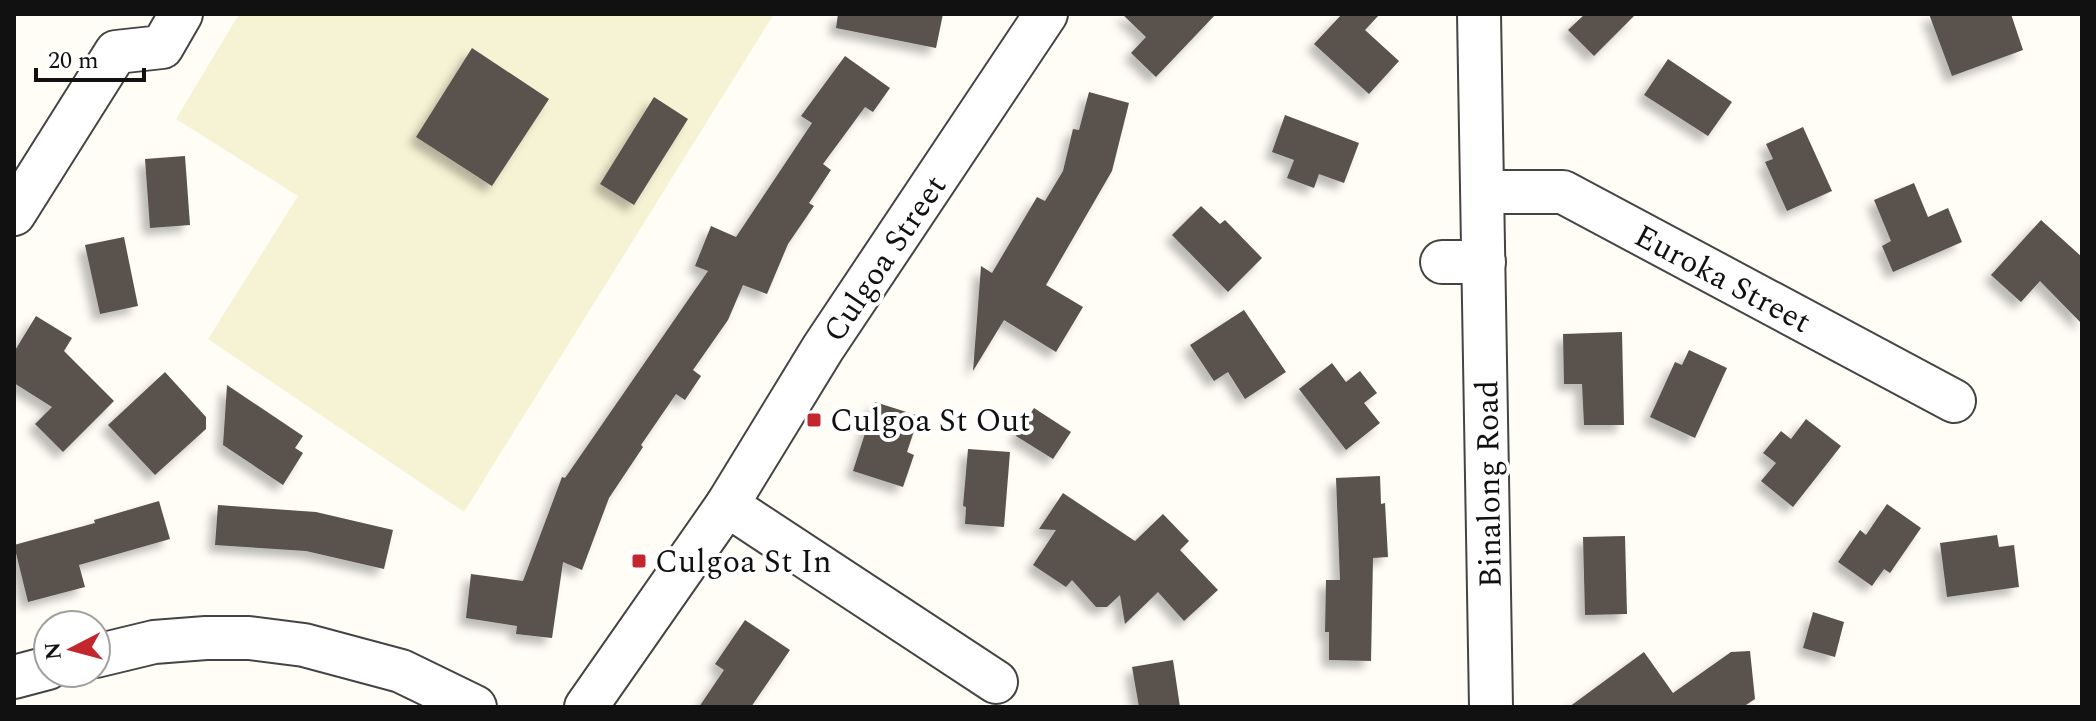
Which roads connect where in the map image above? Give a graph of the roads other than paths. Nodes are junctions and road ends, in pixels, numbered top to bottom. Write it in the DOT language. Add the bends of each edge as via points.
graph roads {
  1 [pos="181,14"];
  2 [pos="1046,14"];
  3 [pos="1479,14"];
  4 [pos="1483,192"];
  5 [pos="14,214"];
  6 [pos="1442,262"];
  7 [pos="1484,262"];
  8 [pos="1954,401"];
  9 [pos="727,505"];
  10 [pos="112,652"];
  11 [pos="996,682"];
  12 [pos="475,707"];
  13 [pos="586,707"];
  14 [pos="1491,707"];
  1 -- 5 [label="street" via="162,47 116,52"];
  2 -- 9 [label="street, Culgoa Street" via="823,348"];
  3 -- 4 [label="street, Binalong Road"];
  4 -- 7 [label="street, Binalong Road"];
  4 -- 8 [label="street, Euroka Street" via="1563,192"];
  6 -- 7 [label="street"];
  7 -- 14 [label="street, Binalong Road"];
  9 -- 11 [label="street"];
  9 -- 13 [label="street, Culgoa Street"];
  10 -- 12 [label="street" via="206,638 304,645 401,671"];
}
